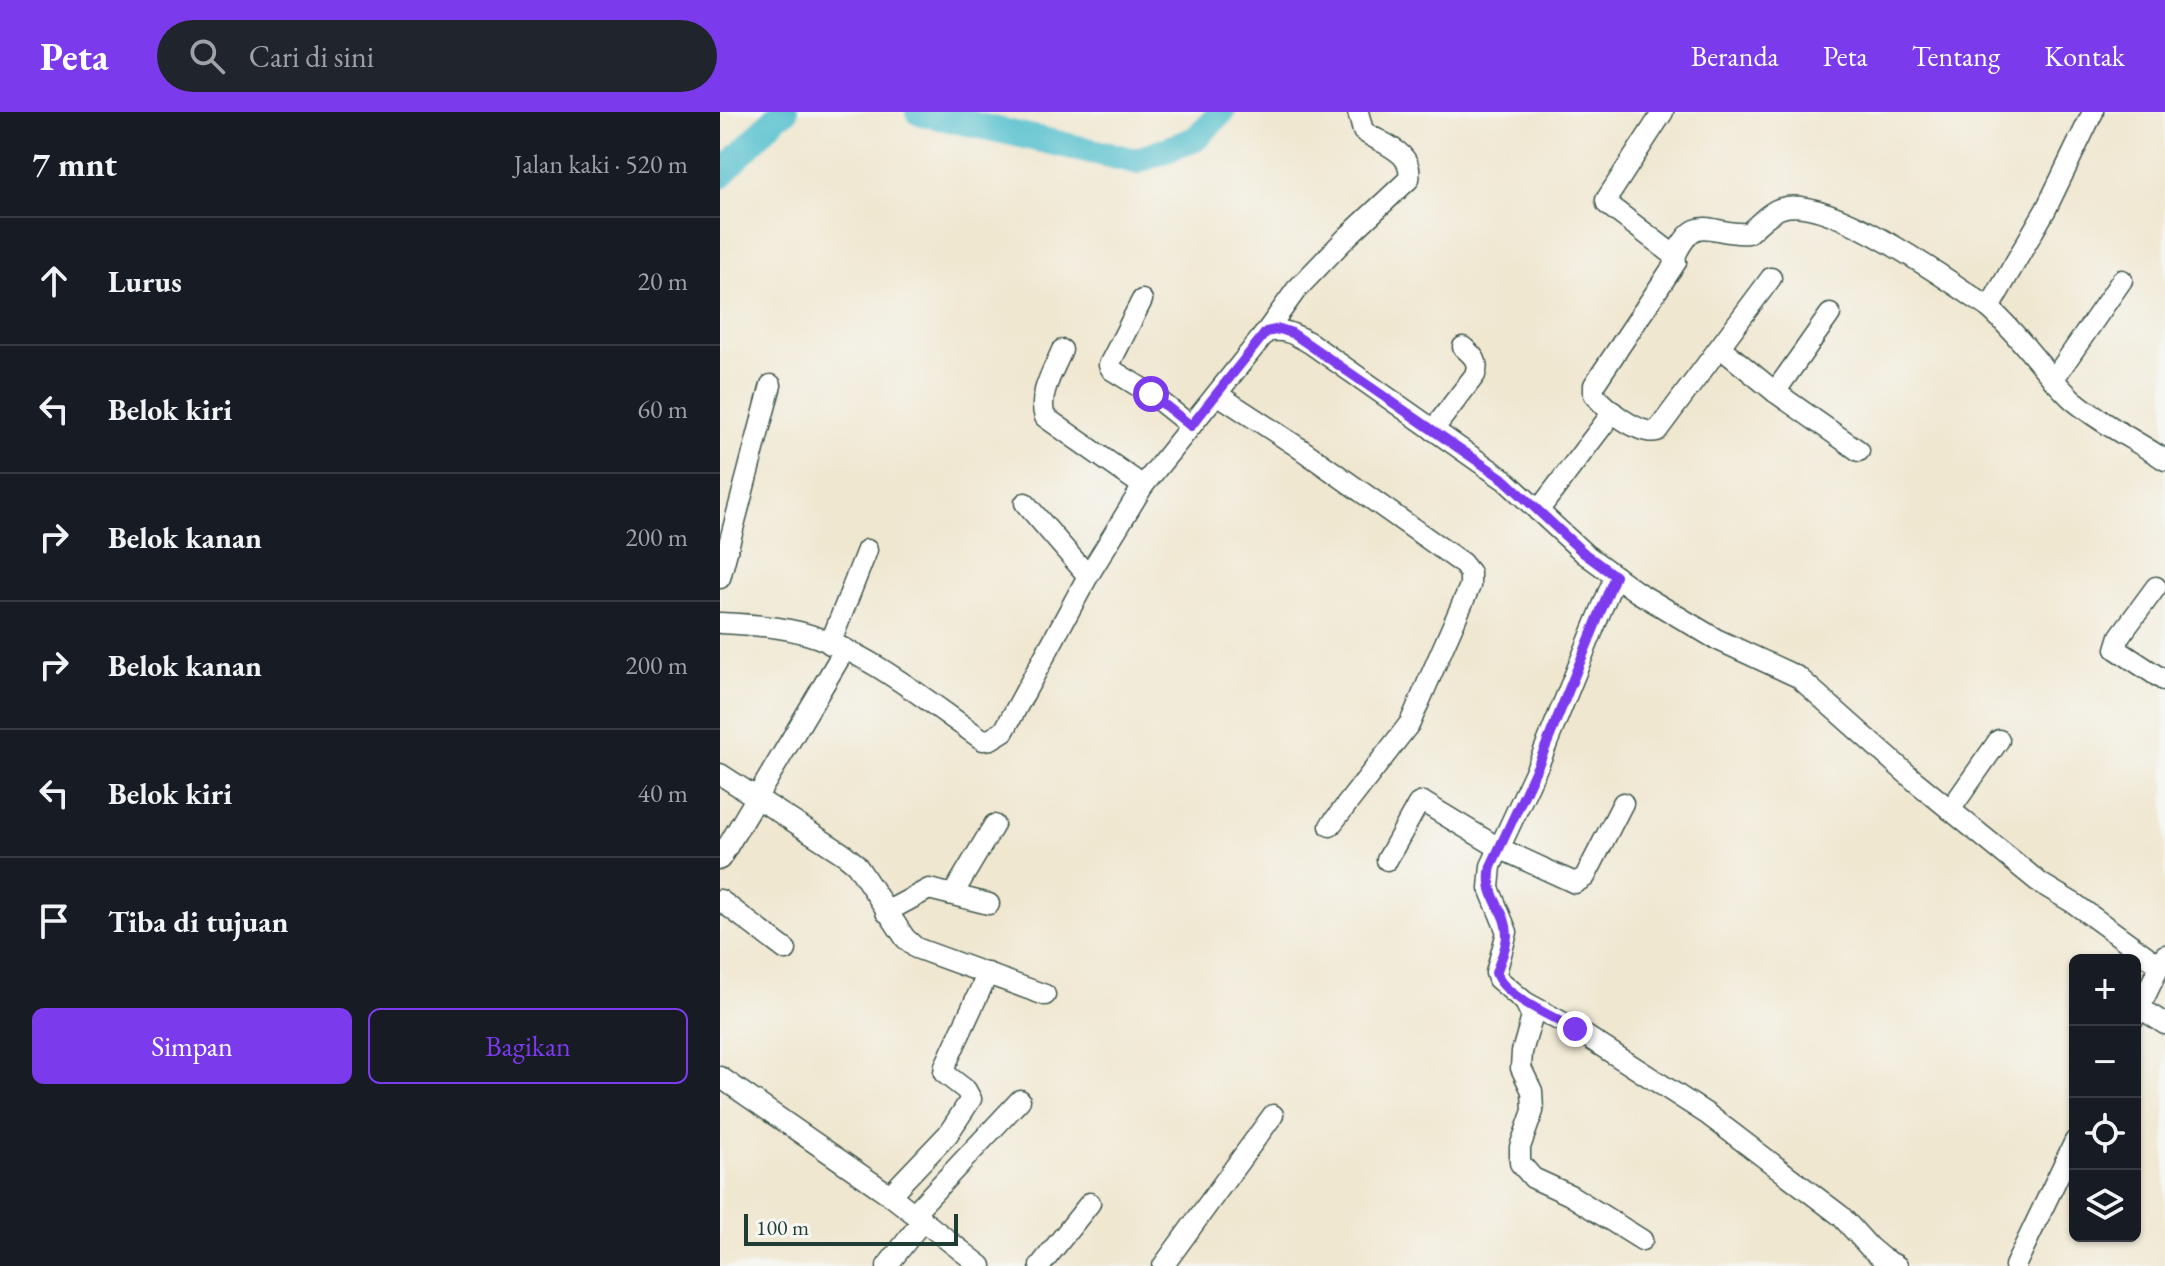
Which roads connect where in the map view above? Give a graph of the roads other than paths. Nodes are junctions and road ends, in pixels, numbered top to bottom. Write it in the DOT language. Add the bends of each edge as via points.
graph roads {
  1 [pos="1358,112"];
  2 [pos="1663,112"];
  3 [pos="2093,112"];
  4 [pos="1675,256"];
  5 [pos="1771,278"];
  6 [pos="2122,280"];
  7 [pos="1142,300"];
  8 [pos="1989,308"];
  9 [pos="1830,314"];
  10 [pos="1266,332"];
  11 [pos="1463,347"];
  12 [pos="1721,348"];
  13 [pos="1062,350"];
  14 [pos="2053,380"];
  15 [pos="771,385"];
  16 [pos="1775,392"];
  17 [pos="1217,394"];
  18 [pos="1613,412"];
  19 [pos="1191,426"];
  20 [pos="1433,430"];
  21 [pos="1859,451"];
  22 [pos="2165,460"];
  23 [pos="1143,486"];
  24 [pos="1025,503"];
  25 [pos="740,508"];
  26 [pos="1538,511"];
  27 [pos="720,517"];
  28 [pos="867,550"];
  29 [pos="1088,576"];
  30 [pos="1615,576"];
  31 [pos="720,578"];
  32 [pos="2156,587"];
  33 [pos="720,623"];
  34 [pos="837,646"];
  35 [pos="2165,681"];
  36 [pos="1999,740"];
  37 [pos="720,774"];
  38 [pos="757,796"];
  39 [pos="1623,803"];
  40 [pos="1950,810"];
  41 [pos="994,825"];
  42 [pos="1330,826"];
  43 [pos="1499,848"];
  44 [pos="720,859"];
  45 [pos="1387,860"];
  46 [pos="953,894"];
  47 [pos="720,900"];
  48 [pos="989,904"];
  49 [pos="886,912"];
  50 [pos="786,950"];
  51 [pos="2162,960"];
  52 [pos="988,973"];
  53 [pos="1045,995"];
  54 [pos="1525,1002"];
  55 [pos="2141,1005"];
  56 [pos="2141,1015"];
  57 [pos="2165,1024"];
  58 [pos="720,1077"];
  59 [pos="1020,1100"];
  60 [pos="1273,1115"];
  61 [pos="2069,1154"];
  62 [pos="890,1195"];
  63 [pos="1090,1203"];
  64 [pos="918,1216"];
  65 [pos="1642,1240"];
  66 [pos="887,1266"];
  67 [pos="981,1266"];
  68 [pos="1040,1266"];
  69 [pos="1163,1266"];
  70 [pos="1897,1266"];
  71 [pos="2015,1266"];
  1 -- 10 [label="street" via="1363,131 1405,159 1409,179 1296,290"];
  2 -- 4 [label="street" via="1606,200"];
  3 -- 8 [label="street"];
  4 -- 8 [label="street" via="1685,236 1697,228 1748,233 1779,208 1815,209 1885,241"];
  4 -- 18 [label="street" via="1676,262 1592,390"];
  5 -- 12 [label="street"];
  6 -- 14 [label="street"];
  7 -- 19 [label="street" via="1109,365"];
  8 -- 14 [label="street"];
  9 -- 16 [label="street"];
  10 -- 17 [label="street"];
  10 -- 20 [label="street" via="1292,333"];
  11 -- 20 [label="street" via="1476,359 1475,375"];
  12 -- 16 [label="street"];
  12 -- 18 [label="street" via="1657,431 1641,430"];
  13 -- 23 [label="street" via="1044,393 1045,417"];
  14 -- 22 [label="street" via="2075,401"];
  15 -- 25 [label="street"];
  16 -- 21 [label="street"];
  17 -- 19 [label="street"];
  17 -- 42 [label="street" via="1470,573 1470,586 1410,723"];
  18 -- 26 [label="street"];
  19 -- 23 [label="street"];
  20 -- 26 [label="street" via="1505,480"];
  23 -- 29 [label="street"];
  24 -- 29 [label="street"];
  25 -- 27 [label="street"];
  25 -- 31 [label="street"];
  26 -- 30 [label="street"];
  28 -- 34 [label="street"];
  29 -- 34 [label="street" via="1004,731 991,739 983,740"];
  30 -- 40 [label="street" via="1716,639 1798,677"];
  30 -- 43 [label="street"];
  32 -- 35 [label="street" via="2116,649"];
  33 -- 34 [label="street" via="802,632"];
  34 -- 38 [label="street"];
  36 -- 40 [label="street"];
  37 -- 38 [label="street"];
  38 -- 44 [label="street"];
  38 -- 49 [label="street" via="856,864"];
  39 -- 43 [label="street" via="1585,877 1575,883"];
  40 -- 51 [label="street" via="2040,883"];
  41 -- 46 [label="street"];
  43 -- 45 [label="street" via="1423,802"];
  43 -- 54 [label="street" via="1488,878 1507,932 1496,973"];
  46 -- 48 [label="street"];
  46 -- 49 [label="street" via="924,890"];
  47 -- 50 [label="street"];
  49 -- 52 [label="street" via="916,948"];
  51 -- 55 [label="street"];
  52 -- 53 [label="street"];
  52 -- 62 [label="street" via="944,1073 971,1099 948,1134"];
  54 -- 65 [label="street" via="1532,1017 1521,1068 1534,1099 1520,1163 1533,1178"];
  54 -- 70 [label="street" via="1707,1114 1841,1216 1869,1247"];
  56 -- 57 [label="street"];
  58 -- 62 [label="street"];
  59 -- 64 [label="street"];
  60 -- 69 [label="street"];
  61 -- 71 [label="street"];
  62 -- 64 [label="street"];
  63 -- 68 [label="street"];
  64 -- 66 [label="street"];
  64 -- 67 [label="street"];
}
